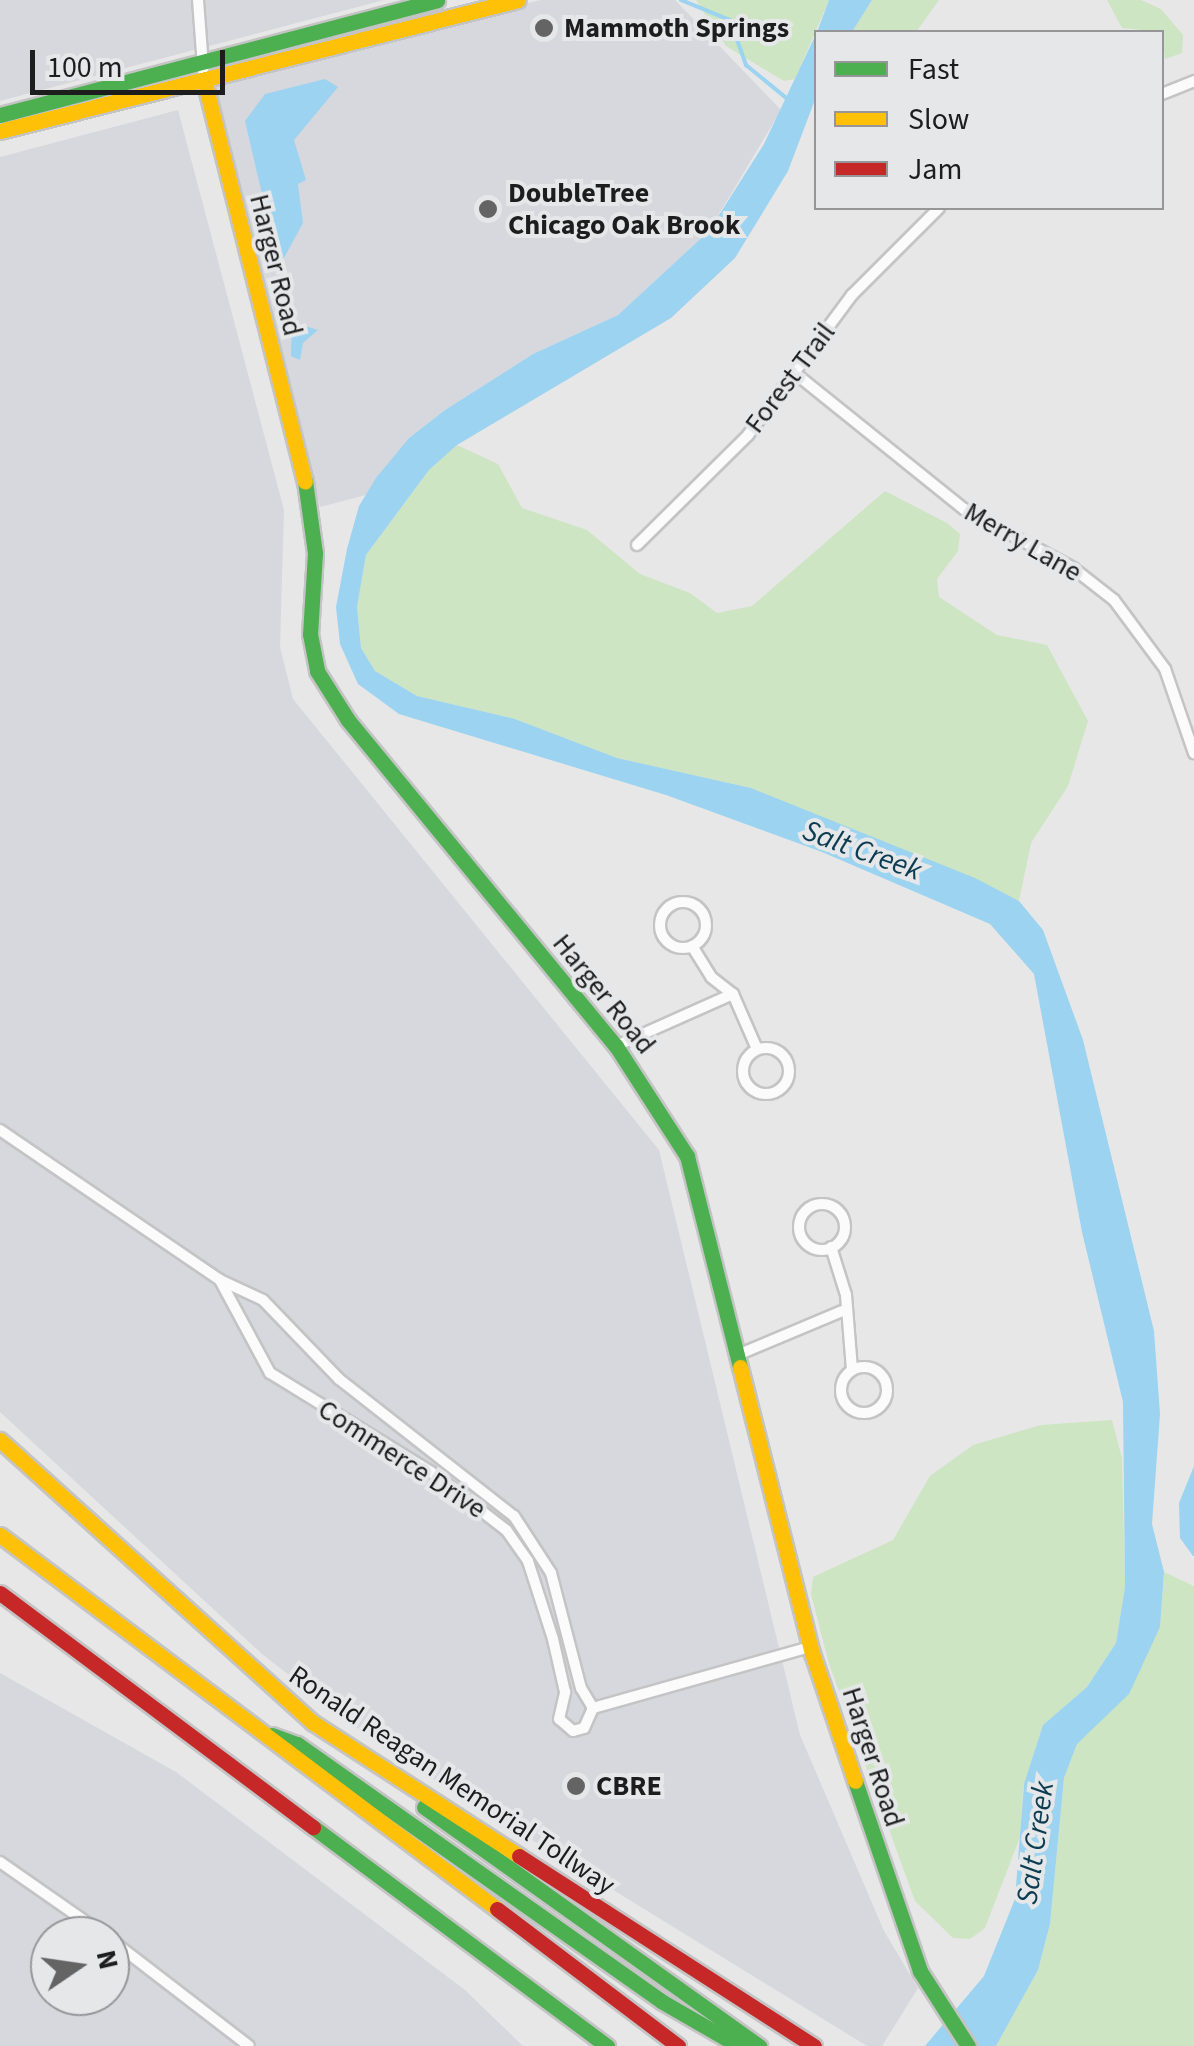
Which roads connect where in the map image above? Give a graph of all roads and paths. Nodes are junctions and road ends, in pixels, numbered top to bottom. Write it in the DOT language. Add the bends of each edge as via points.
graph roads {
  1 [pos="198,0"];
  2 [pos="437,0"];
  3 [pos="518,0"];
  4 [pos="202,62"];
  5 [pos="204,80"];
  6 [pos="1194,81"];
  7 [pos="1164,93"];
  8 [pos="0,114"];
  9 [pos="0,131"];
  10 [pos="937,210"];
  11 [pos="796,374"];
  12 [pos="637,545"];
  13 [pos="1194,753"];
  14 [pos="692,946"];
  15 [pos="733,994"];
  16 [pos="616,1046"];
  17 [pos="757,1050"];
  18 [pos="0,1130"];
  19 [pos="831,1247"];
  20 [pos="220,1280"];
  21 [pos="842,1311"];
  22 [pos="736,1356"];
  23 [pos="852,1370"];
  24 [pos="0,1440"];
  25 [pos="0,1535"];
  26 [pos="0,1593"];
  27 [pos="810,1647"];
  28 [pos="593,1708"];
  29 [pos="312,1722"];
  30 [pos="248,1726"];
  31 [pos="0,1862"];
  32 [pos="78,1916"];
  33 [pos="130,1954"];
  34 [pos="249,2046"];
  35 [pos="607,2046"];
  36 [pos="678,2046"];
  37 [pos="739,2046"];
  38 [pos="759,2046"];
  39 [pos="814,2046"];
  40 [pos="968,2046"];
  1 -- 4 [label="street, Harger Road"];
  2 -- 4 [label="main road"];
  3 -- 5 [label="main road"];
  4 -- 5 [label="street, Harger Road"];
  4 -- 8 [label="main road"];
  5 -- 9 [label="main road"];
  5 -- 16 [label="main road, Harger Road" via="309,498 315,553 310,634 317,671 348,720"];
  6 -- 7 [label="street"];
  10 -- 11 [label="street, Forest Trail" via="863,282"];
  11 -- 12 [label="street, Forest Trail" via="748,436"];
  11 -- 13 [label="street, Merry Lane" via="964,509 1074,568 1114,600 1165,669"];
  14 -- 14 [label="street" via="703,936 703,914 686,902 672,905 661,932 677,947"];
  14 -- 15 [label="street" via="711,978"];
  15 -- 16 [label="street"];
  15 -- 17 [label="street"];
  16 -- 22 [label="main road, Harger Road" via="686,1156"];
  17 -- 17 [label="street" via="743,1075 751,1088 773,1093 785,1084 788,1062 779,1051"];
  18 -- 20 [label="street, Commerce Drive"];
  19 -- 19 [label="street" via="844,1230 842,1216 831,1206 809,1207 800,1234 816,1249"];
  19 -- 21 [label="street" via="846,1295"];
  20 -- 28 [label="street, Commerce Drive" via="282,1316 339,1379 424,1439 521,1524 551,1574 581,1688"];
  20 -- 28 [label="street, Commerce Drive" via="270,1372 431,1472 506,1530 528,1561 553,1639 565,1692 559,1719 579,1730 592,1720"];
  21 -- 22 [label="street"];
  21 -- 23 [label="street"];
  22 -- 27 [label="main road, Harger Road"];
  23 -- 23 [label="street" via="840,1387 843,1401 858,1413 877,1409 885,1399 885,1380 874,1369"];
  24 -- 29 [label="main road, Ronald Reagan Memorial Tollway"];
  25 -- 30 [label="main road"];
  26 -- 35 [label="main road"];
  27 -- 28 [label="street, Commerce Drive"];
  27 -- 40 [label="main road, Harger Road" via="888,1883 934,1998"];
  29 -- 38 [label="main road" via="544,1897"];
  29 -- 39 [label="main road, Ronald Reagan Memorial Tollway"];
  30 -- 36 [label="main road"];
  30 -- 37 [label="main road" via="297,1744 661,2001"];
  31 -- 32 [label="street"];
  33 -- 34 [label="street"];
}
